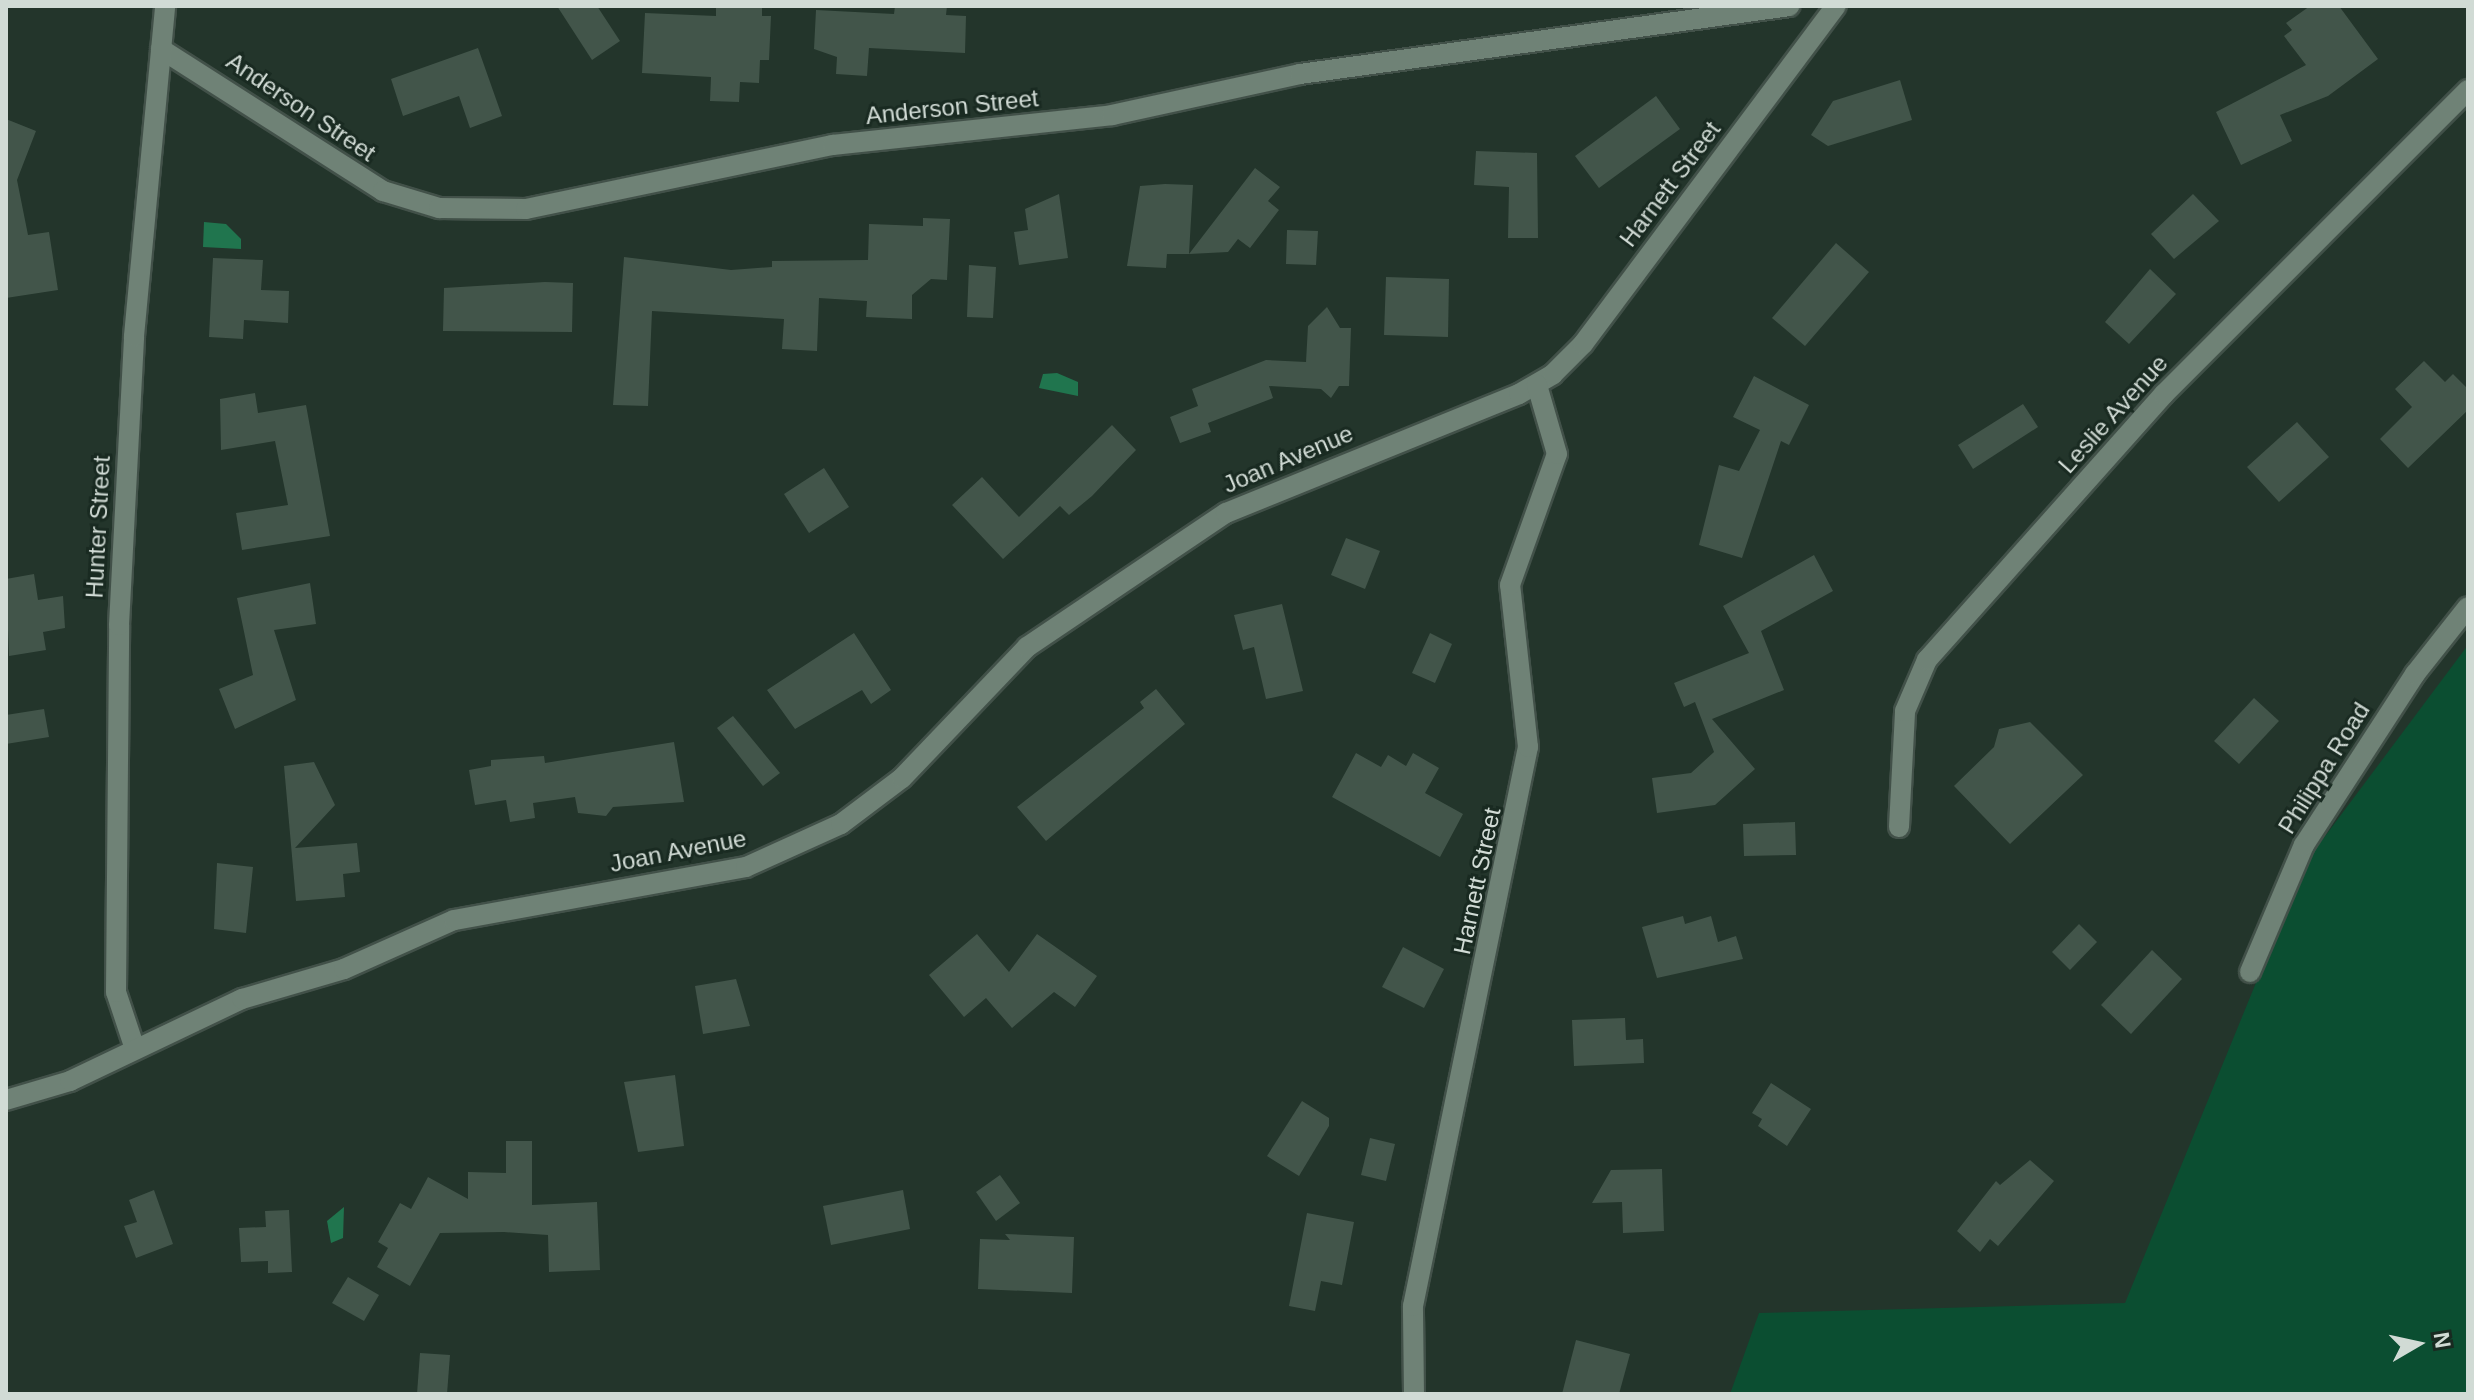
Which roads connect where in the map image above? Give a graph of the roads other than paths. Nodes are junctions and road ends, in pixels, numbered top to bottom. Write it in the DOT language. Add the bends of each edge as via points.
graph roads {
  1 [pos="165,6"];
  2 [pos="1789,6"];
  3 [pos="1836,6"];
  4 [pos="161,49"];
  5 [pos="2468,90"];
  6 [pos="1537,385"];
  7 [pos="1496,403"];
  8 [pos="2468,607"];
  9 [pos="1899,827"];
  10 [pos="2250,972"];
  11 [pos="135,1049"];
  12 [pos="6,1100"];
  13 [pos="1414,1394"];
  1 -- 4 [label="street, Hunter Street"];
  2 -- 4 [label="street, Anderson Street" via="1300,74 1099,117 833,145 513,209 439,208 383,191"];
  3 -- 6 [label="street, Harnett Street" via="1583,344"];
  4 -- 11 [label="street, Hunter Street" via="134,336 119,625 116,992"];
  5 -- 9 [label="street, Leslie Avenue" via="2164,394 1927,660 1905,711"];
  6 -- 7 [label="street, Harnett Street"];
  6 -- 13 [label="street, Harnett Street" via="1557,454 1510,585 1526,769 1413,1306"];
  7 -- 11 [label="street, Joan Avenue" via="1276,488 1214,521 1027,647 902,778 794,849 693,878 454,920 344,969 234,1002"];
  8 -- 10 [label="street, Philippa Road" via="2423,662 2304,845"];
  11 -- 12 [label="street, Joan Avenue" via="50,1089"];
}
